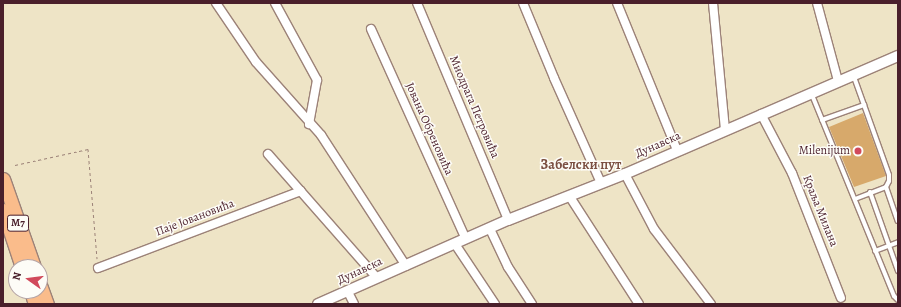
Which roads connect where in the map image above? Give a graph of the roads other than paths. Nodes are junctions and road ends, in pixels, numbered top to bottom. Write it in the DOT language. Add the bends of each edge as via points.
graph roads {
  1 [pos="216,3"];
  2 [pos="275,3"];
  3 [pos="417,3"];
  4 [pos="523,3"];
  5 [pos="617,3"];
  6 [pos="713,3"];
  7 [pos="817,3"];
  8 [pos="371,29"];
  9 [pos="898,56"];
  10 [pos="853,74"];
  11 [pos="838,81"];
  12 [pos="811,93"];
  13 [pos="864,105"];
  14 [pos="761,114"];
  15 [pos="822,120"];
  16 [pos="309,124"];
  17 [pos="725,129"];
  18 [pos="677,150"];
  19 [pos="268,154"];
  20 [pos="625,174"];
  21 [pos="3,179"];
  22 [pos="601,183"];
  23 [pos="886,187"];
  24 [pos="301,191"];
  25 [pos="870,192"];
  26 [pos="570,197"];
  27 [pos="855,199"];
  28 [pos="3,210"];
  29 [pos="508,220"];
  30 [pos="898,221"];
  31 [pos="490,229"];
  32 [pos="466,239"];
  33 [pos="898,242"];
  34 [pos="455,244"];
  35 [pos="889,246"];
  36 [pos="875,251"];
  37 [pos="19,259"];
  38 [pos="31,259"];
  39 [pos="406,266"];
  40 [pos="98,268"];
  41 [pos="898,271"];
  42 [pos="376,277"];
  43 [pos="348,292"];
  44 [pos="841,298"];
  45 [pos="898,300"];
  46 [pos="318,304"];
  47 [pos="354,304"];
  48 [pos="495,304"];
  49 [pos="532,304"];
  50 [pos="639,304"];
  51 [pos="711,304"];
  1 -- 16 [label="street" via="256,62"];
  2 -- 16 [label="street" via="317,80"];
  3 -- 29 [label="street, Миодрага Петровића"];
  4 -- 22 [label="street"];
  5 -- 18 [label="street"];
  6 -- 17 [label="street"];
  7 -- 11 [label="street"];
  8 -- 32 [label="street, Јована Обреновића"];
  9 -- 10 [label="street, Дунавска"];
  10 -- 11 [label="street, Дунавска"];
  10 -- 13 [label="lane"];
  11 -- 12 [label="street, Дунавска"];
  12 -- 14 [label="street, Дунавска"];
  12 -- 15 [label="lane"];
  13 -- 15 [label="lane"];
  13 -- 23 [label="lane" via="889,175"];
  14 -- 17 [label="street, Дунавска"];
  14 -- 44 [label="street, Краља Милана" via="792,173"];
  15 -- 27 [label="lane"];
  16 -- 39 [label="street" via="321,135"];
  17 -- 18 [label="street, Дунавска"];
  18 -- 20 [label="street, Дунавска"];
  19 -- 24 [label="street"];
  20 -- 22 [label="street, Дунавска"];
  20 -- 51 [label="street" via="654,229"];
  21 -- 38 [label="highway, M7"];
  22 -- 26 [label="street, Дунавска"];
  23 -- 25 [label="lane"];
  23 -- 30 [label="lane"];
  24 -- 40 [label="street, Паје Јовановића"];
  24 -- 42 [label="street"];
  25 -- 27 [label="lane"];
  25 -- 35 [label="lane"];
  26 -- 29 [label="street, Дунавска"];
  26 -- 50 [label="street"];
  27 -- 36 [label="lane"];
  28 -- 37 [label="highway, M7"];
  29 -- 31 [label="street, Дунавска"];
  31 -- 32 [label="street, Дунавска"];
  31 -- 49 [label="street" via="508,267"];
  32 -- 34 [label="street, Дунавска"];
  33 -- 35 [label="lane"];
  34 -- 39 [label="street, Дунавска"];
  34 -- 48 [label="street"];
  35 -- 36 [label="lane"];
  35 -- 41 [label="lane"];
  36 -- 45 [label="lane"];
  39 -- 42 [label="street, Дунавска"];
  42 -- 43 [label="street, Дунавска"];
  43 -- 46 [label="street, Дунавска"];
  43 -- 47 [label="street"];
}
